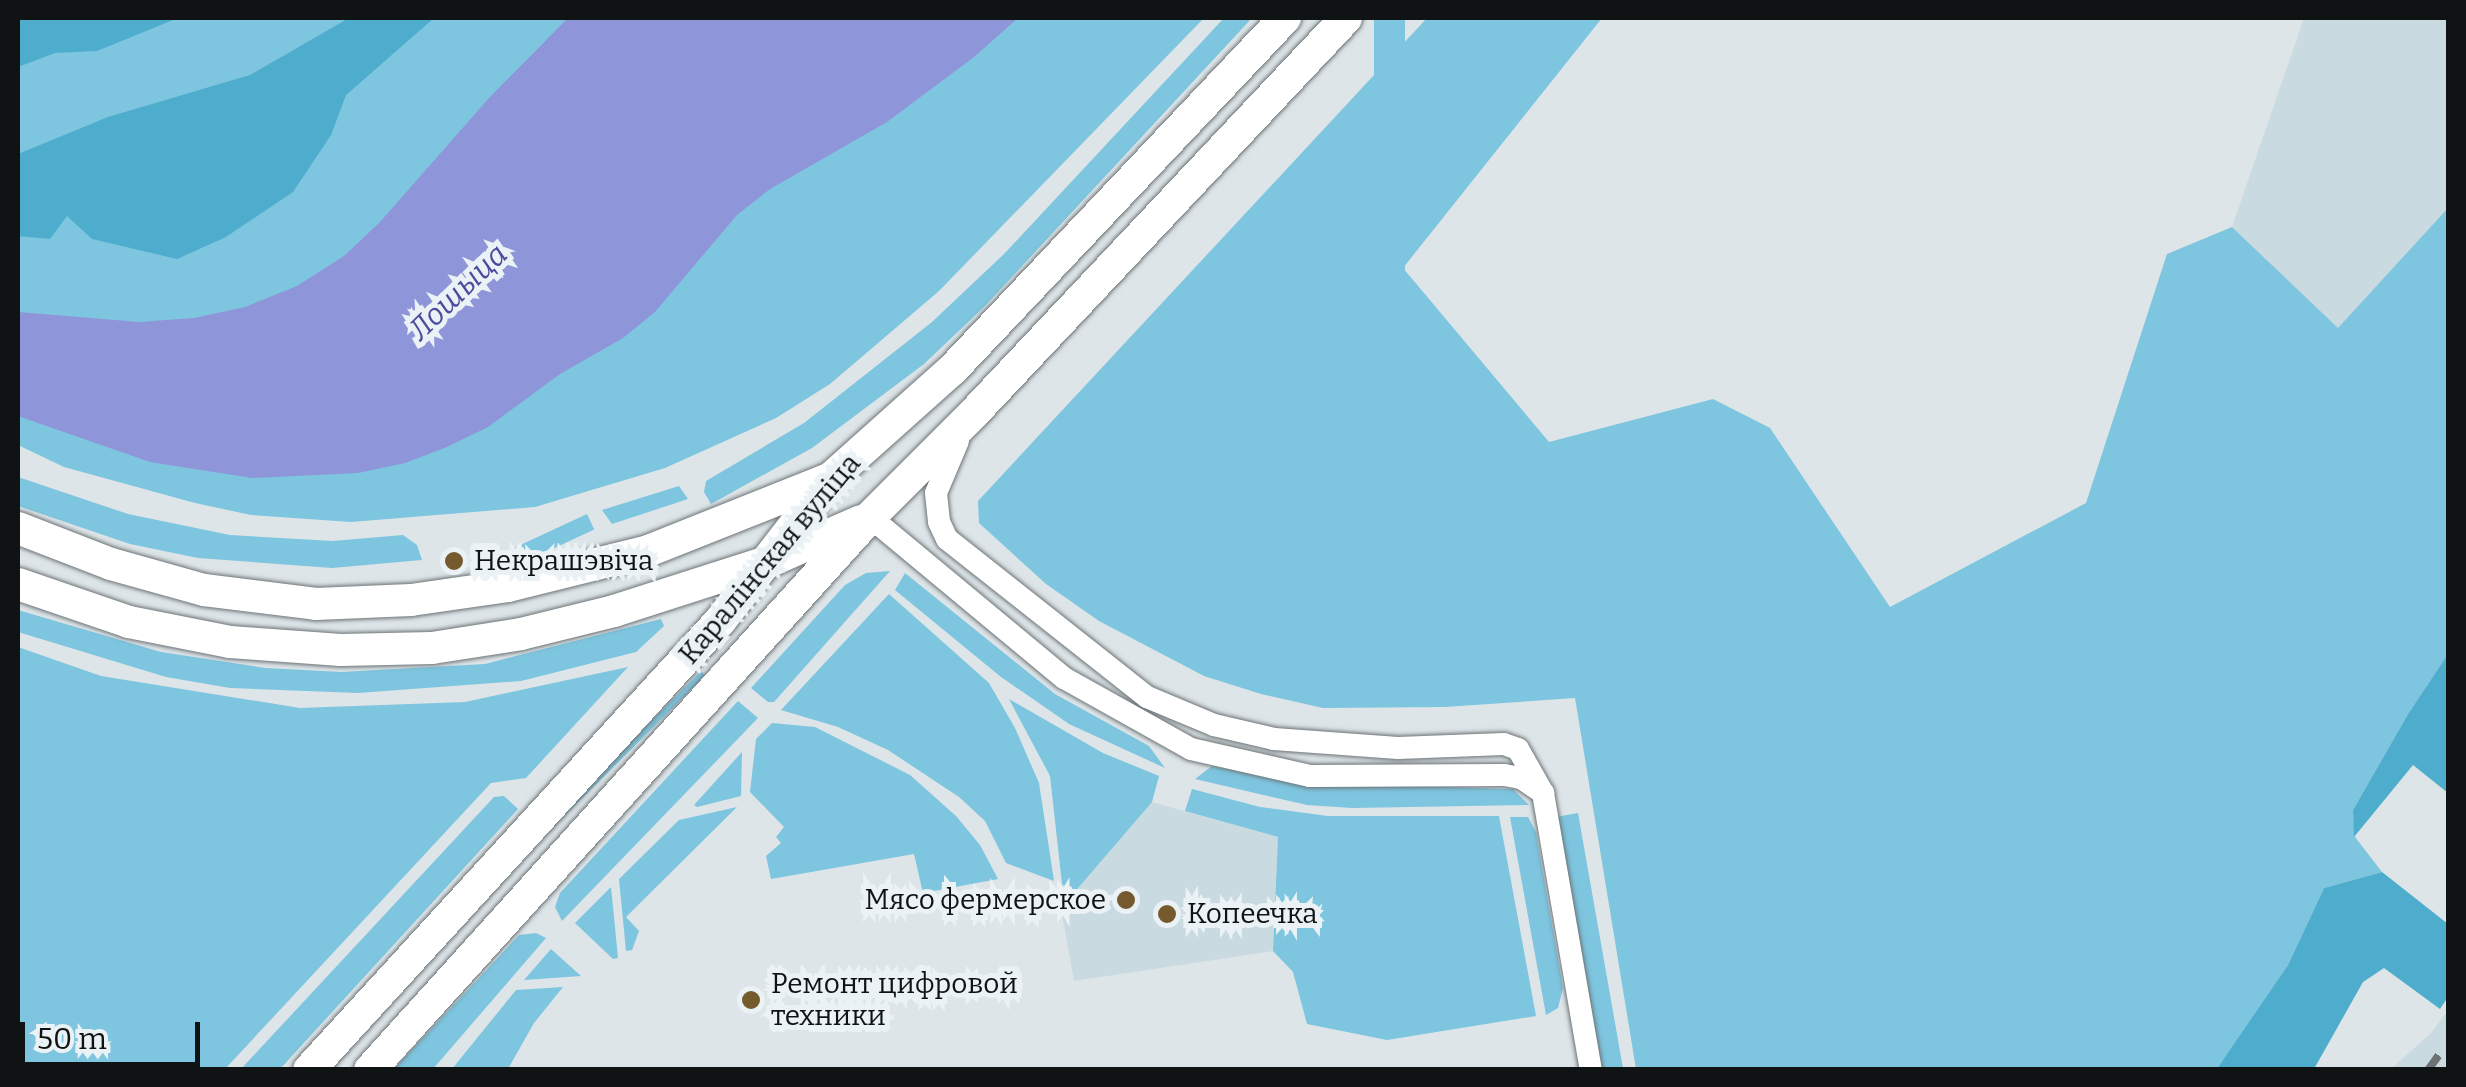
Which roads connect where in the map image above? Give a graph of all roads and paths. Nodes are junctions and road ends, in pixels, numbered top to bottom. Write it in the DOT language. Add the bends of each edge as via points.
graph roads {
  1 [pos="1286,18"];
  2 [pos="1346,18"];
  3 [pos="973,414"];
  4 [pos="831,478"];
  5 [pos="870,517"];
  6 [pos="18,528"];
  7 [pos="770,562"];
  8 [pos="18,584"];
  9 [pos="696,584"];
  10 [pos="720,621"];
  11 [pos="1542,792"];
  12 [pos="310,1070"];
  13 [pos="370,1070"];
  14 [pos="1590,1070"];
  1 -- 4 [label="main road, Каралінская вуліца" via="952,370"];
  2 -- 3 [label="main road, Каралінская вуліца"];
  3 -- 5 [label="main road, Каралінская вуліца"];
  3 -- 11 [label="street" via="939,478 942,532 1146,697 1214,726 1274,739 1382,748 1504,744 1518,749"];
  4 -- 5 [label="main road"];
  4 -- 6 [label="main road" via="648,551 524,583 411,600 316,604 204,590"];
  4 -- 7 [label="main road, Каралінская вуліца"];
  5 -- 7 [label="main road"];
  5 -- 11 [label="street" via="1064,678 1191,748 1310,776 1504,775"];
  5 -- 13 [label="main road, Каралінская вуліца"];
  7 -- 9 [label="main road"];
  7 -- 10 [label="main road, Каралінская вуліца"];
  8 -- 9 [label="main road" via="178,633 292,649 387,650 557,627"];
  9 -- 10 [label="main road" via="723,600"];
  10 -- 12 [label="main road, Каралінская вуліца"];
  11 -- 14 [label="street"];
}
